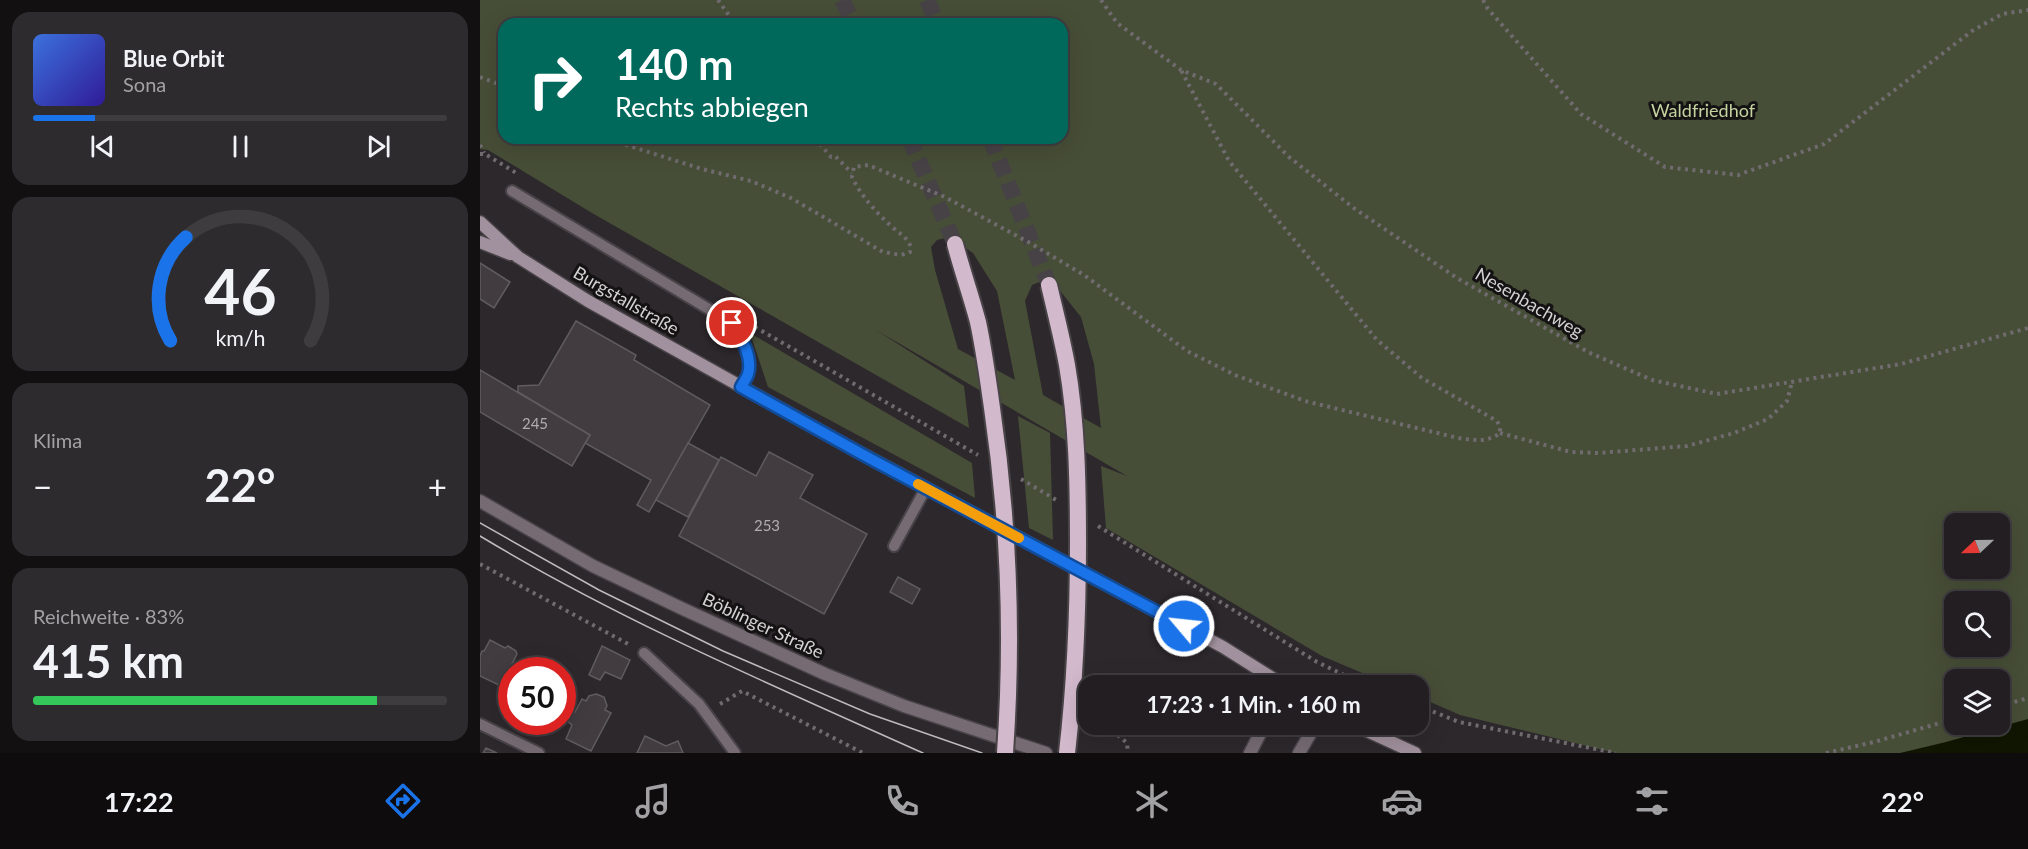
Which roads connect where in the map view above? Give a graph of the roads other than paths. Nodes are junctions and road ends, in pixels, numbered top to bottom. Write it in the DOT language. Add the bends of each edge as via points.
graph roads {
  1 [pos="512,191"];
  2 [pos="480,222"];
  3 [pos="480,243"];
  4 [pos="955,244"];
  5 [pos="518,257"];
  6 [pos="1049,285"];
  7 [pos="741,387"];
  8 [pos="926,488"];
  9 [pos="480,501"];
  10 [pos="894,546"];
  11 [pos="644,653"];
  12 [pos="1268,675"];
  13 [pos="480,724"];
  14 [pos="1259,735"];
  15 [pos="1310,735"];
  16 [pos="1376,735"];
  17 [pos="539,753"];
  18 [pos="735,753"];
  19 [pos="1005,753"];
  20 [pos="1046,753"];
  21 [pos="1067,753"];
  22 [pos="1250,753"];
  23 [pos="1299,753"];
  24 [pos="1415,753"];
  1 -- 7 [label="lane" via="732,323 741,335 748,357 749,373"];
  2 -- 5 [label="main road, Burgstallstraße"];
  3 -- 5 [label="main road, Burgstallstraße"];
  4 -- 19 [label="highway, bridge" via="978,322 1003,501 1009,626"];
  5 -- 7 [label="main road, Burgstallstraße" via="588,302"];
  6 -- 21 [label="highway, bridge" via="1067,366 1078,492 1078,599"];
  7 -- 8 [label="main road, Burgstallstraße"];
  8 -- 10 [label="lane"];
  8 -- 12 [label="main road, Burgstallstraße" via="1223,647"];
  9 -- 20 [label="street, Böblinger Straße" via="593,566 825,674 914,710"];
  11 -- 18 [label="lane" via="699,704"];
  13 -- 17 [label="lane"];
  14 -- 22 [label="street"];
  15 -- 23 [label="street"];
  16 -- 24 [label="main road"];
}
